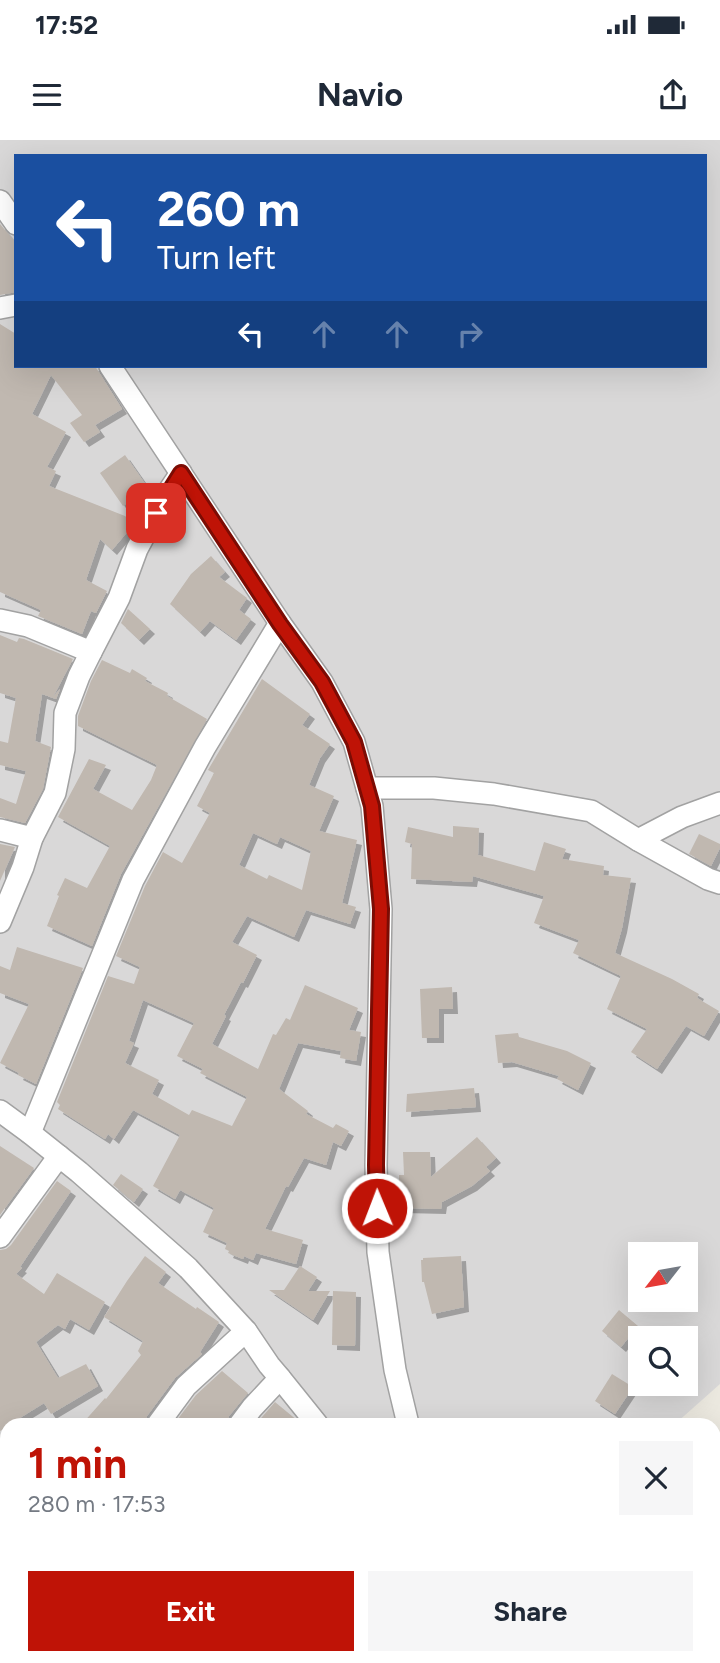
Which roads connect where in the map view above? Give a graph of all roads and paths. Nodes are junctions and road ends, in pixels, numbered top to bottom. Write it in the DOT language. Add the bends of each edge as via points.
graph roads {
  1 [pos="0,201"];
  2 [pos="14,222"];
  3 [pos="111,368"];
  4 [pos="181,473"];
  5 [pos="0,620"];
  6 [pos="280,624"];
  7 [pos="91,652"];
  8 [pos="367,788"];
  9 [pos="720,803"];
  10 [pos="0,830"];
  11 [pos="32,838"];
  12 [pos="638,840"];
  13 [pos="720,883"];
  14 [pos="0,922"];
  15 [pos="0,1111"];
  16 [pos="30,1133"];
  17 [pos="59,1156"];
  18 [pos="0,1237"];
  19 [pos="246,1331"];
  20 [pos="281,1378"];
  21 [pos="163,1418"];
  22 [pos="245,1418"];
  23 [pos="312,1418"];
  24 [pos="407,1418"];
  1 -- 2 [label="street"];
  3 -- 4 [label="street"];
  4 -- 6 [label="street"];
  4 -- 7 [label="street" via="137,549 119,598"];
  5 -- 7 [label="street" via="28,626"];
  6 -- 8 [label="street" via="322,682 348,730"];
  6 -- 16 [label="street" via="205,747 133,880"];
  7 -- 11 [label="street" via="65,713 55,793"];
  8 -- 12 [label="street" via="494,794 591,811"];
  8 -- 24 [label="street" via="381,909 377,1252"];
  9 -- 12 [label="street"];
  10 -- 11 [label="street"];
  11 -- 14 [label="street"];
  12 -- 13 [label="street"];
  15 -- 16 [label="street"];
  16 -- 17 [label="street"];
  17 -- 18 [label="street"];
  17 -- 19 [label="street" via="188,1268"];
  19 -- 20 [label="street"];
  19 -- 21 [label="street" via="186,1387"];
  20 -- 22 [label="street"];
  20 -- 23 [label="street"];
}
